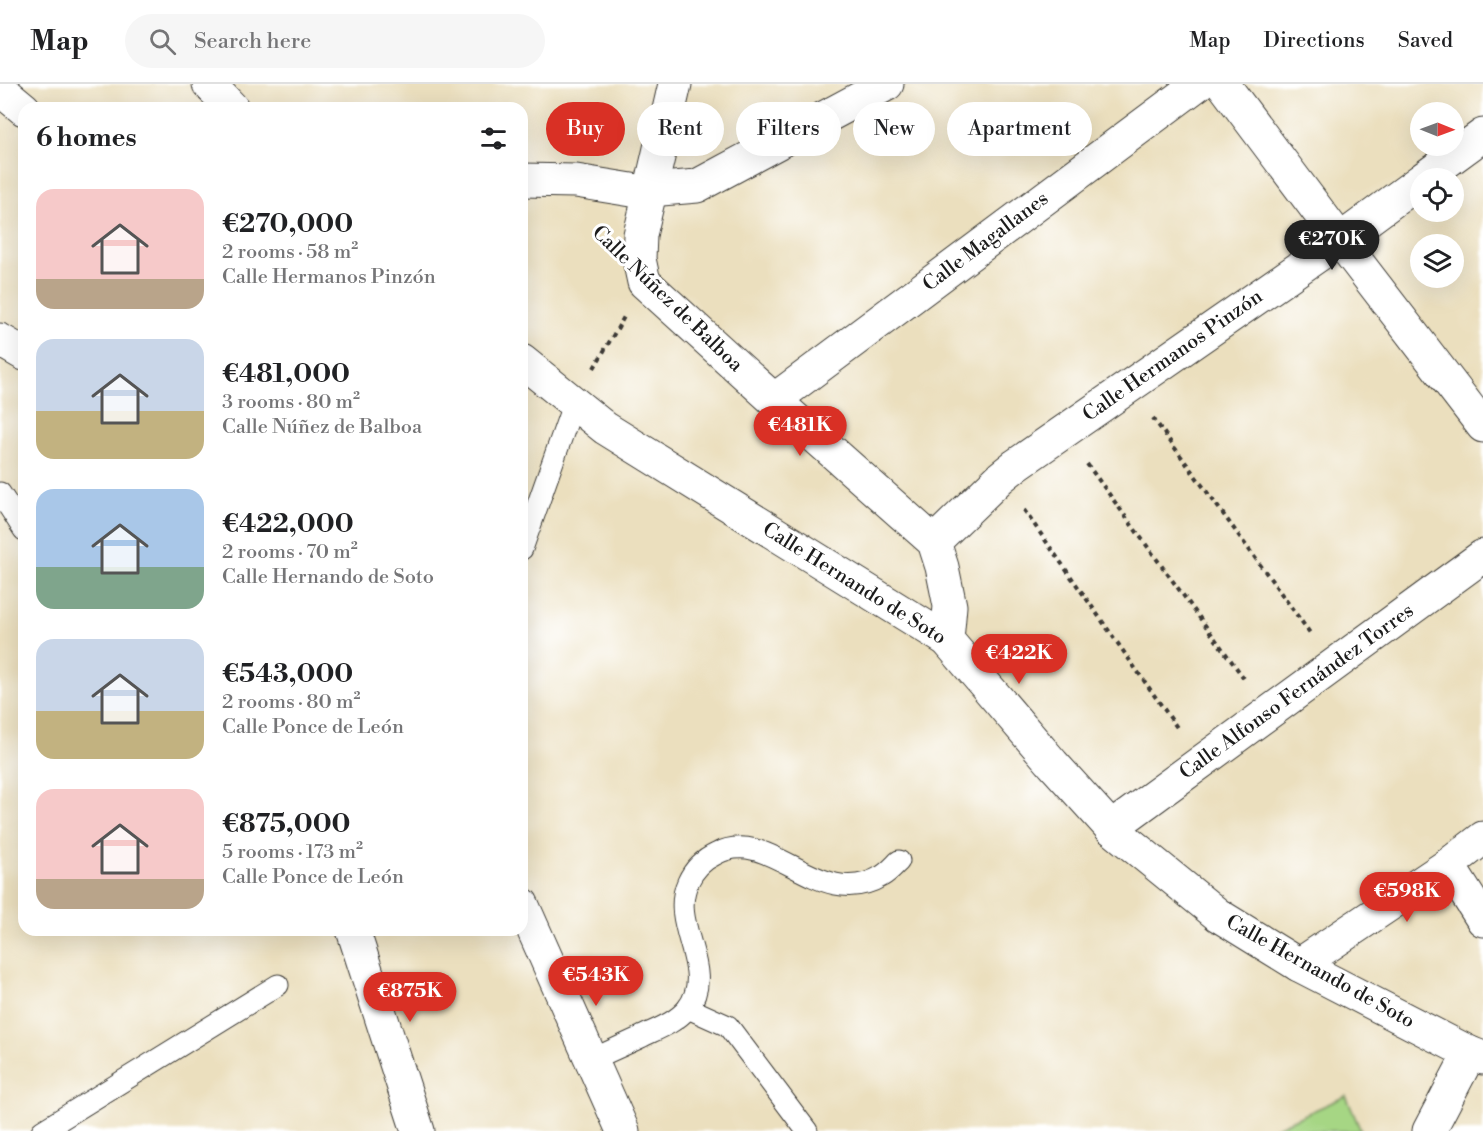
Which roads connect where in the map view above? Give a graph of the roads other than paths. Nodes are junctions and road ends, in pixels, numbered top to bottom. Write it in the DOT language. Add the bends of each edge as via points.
graph roads {
  1 [pos="209,84"];
  2 [pos="675,84"];
  3 [pos="887,84"];
  4 [pos="1198,84"];
  5 [pos="1223,84"];
  6 [pos="0,89"];
  7 [pos="226,102"];
  8 [pos="18,104"];
  9 [pos="1483,135"];
  10 [pos="1438,168"];
  11 [pos="528,180"];
  12 [pos="1410,189"];
  13 [pos="651,190"];
  14 [pos="1340,240"];
  15 [pos="0,340"];
  16 [pos="18,350"];
  17 [pos="528,366"];
  18 [pos="774,400"];
  19 [pos="574,402"];
  20 [pos="1483,426"];
  21 [pos="0,493"];
  22 [pos="18,521"];
  23 [pos="528,532"];
  24 [pos="934,542"];
  25 [pos="1483,556"];
  26 [pos="947,640"];
  27 [pos="1111,828"];
  28 [pos="1483,838"];
  29 [pos="899,861"];
  30 [pos="1448,865"];
  31 [pos="528,918"];
  32 [pos="1483,920"];
  33 [pos="355,936"];
  34 [pos="1299,965"];
  35 [pos="278,985"];
  36 [pos="688,1008"];
  37 [pos="1476,1056"];
  38 [pos="591,1060"];
  39 [pos="42,1131"];
  40 [pos="418,1131"];
  41 [pos="623,1131"];
  42 [pos="807,1131"];
  43 [pos="1429,1131"];
  1 -- 7 [label="street"];
  2 -- 13 [label="street"];
  3 -- 13 [label="street" via="698,186"];
  4 -- 18 [label="street, Calle Magallanes"];
  5 -- 14 [label="street"];
  6 -- 8 [label="street"];
  9 -- 10 [label="street, Calle Hermanos Pinzón"];
  11 -- 13 [label="street"];
  12 -- 14 [label="street, Calle Hermanos Pinzón"];
  13 -- 18 [label="street, Calle Núñez de Balboa" via="640,236 639,259 645,282"];
  14 -- 20 [label="street"];
  14 -- 24 [label="street, Calle Hermanos Pinzón" via="1001,477"];
  15 -- 16 [label="street"];
  17 -- 19 [label="street, Calle Hernando de Soto"];
  18 -- 24 [label="street, Calle Núñez de Balboa"];
  19 -- 23 [label="lane"];
  19 -- 26 [label="street, Calle Hernando de Soto" via="605,428"];
  21 -- 22 [label="lane"];
  24 -- 26 [label="street" via="950,606"];
  25 -- 27 [label="street, Calle Alfonso Fernández Torres"];
  26 -- 27 [label="street, Calle Hernando de Soto"];
  27 -- 34 [label="street, Calle Hernando de Soto" via="1218,915"];
  28 -- 30 [label="street"];
  29 -- 36 [label="lane" via="884,876 864,884 842,886 821,881 757,849 718,852 700,864 684,889 682,904 698,975"];
  30 -- 32 [label="street"];
  30 -- 34 [label="street"];
  31 -- 38 [label="street"];
  33 -- 40 [label="street"];
  34 -- 37 [label="street, Calle Hernando de Soto"];
  35 -- 39 [label="lane"];
  36 -- 38 [label="lane" via="676,1019"];
  36 -- 42 [label="lane" via="728,1026"];
  37 -- 43 [label="street"];
  38 -- 41 [label="street"];
}
